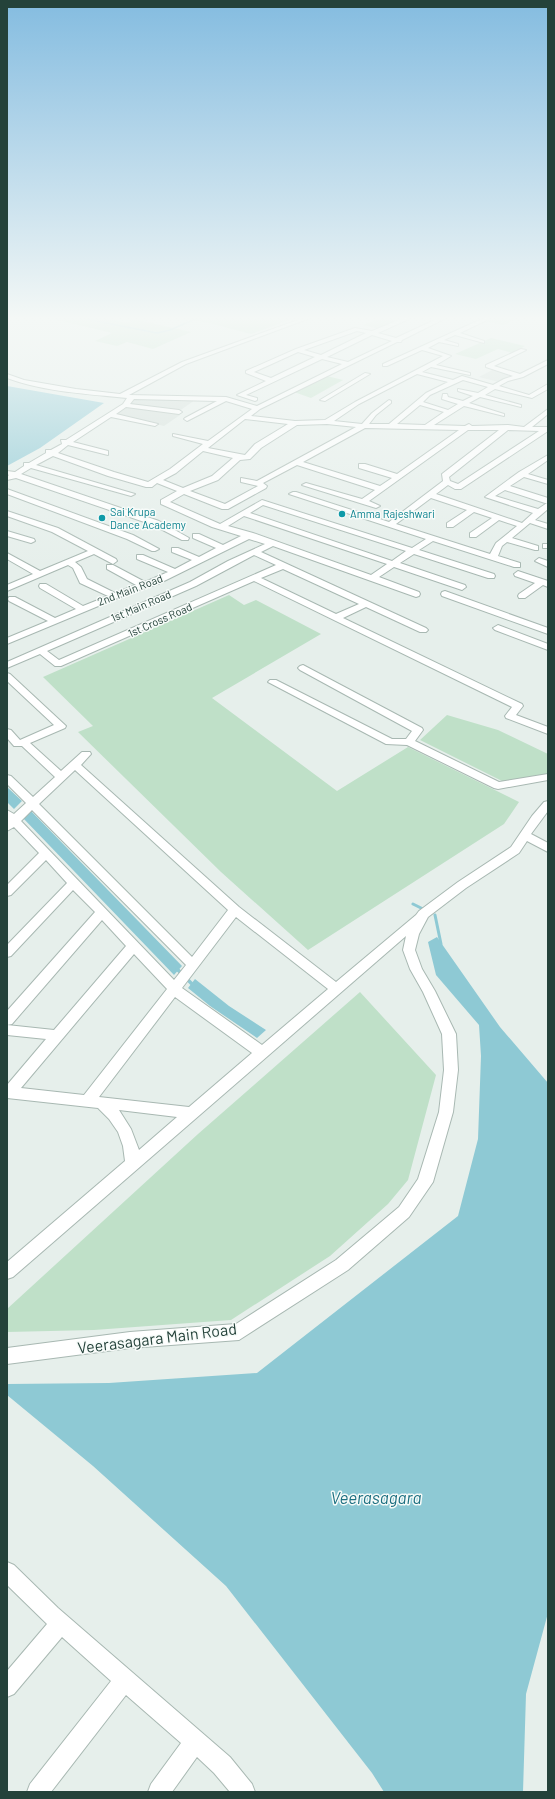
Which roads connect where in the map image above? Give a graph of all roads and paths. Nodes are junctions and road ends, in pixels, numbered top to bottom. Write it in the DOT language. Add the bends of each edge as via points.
graph roads {
  1 [pos="121,401"];
  2 [pos="124,401"];
  3 [pos="222,401"];
  4 [pos="233,401"];
  5 [pos="264,401"];
  6 [pos="350,401"];
  7 [pos="456,401"];
  8 [pos="468,401"];
  9 [pos="501,401"];
  10 [pos="268,402"];
  11 [pos="389,402"];
  12 [pos="418,402"];
  13 [pos="464,403"];
  14 [pos="125,405"];
  15 [pos="519,406"];
  16 [pos="258,408"];
  17 [pos="548,411"];
  18 [pos="179,412"];
  19 [pos="449,412"];
  20 [pos="110,415"];
  21 [pos="502,415"];
  22 [pos="244,417"];
  23 [pos="187,419"];
  24 [pos="327,422"];
  25 [pos="294,423"];
  26 [pos="155,424"];
  27 [pos="364,426"];
  28 [pos="391,426"];
  29 [pos="428,426"];
  30 [pos="469,426"];
  31 [pos="508,427"];
  32 [pos="526,428"];
  33 [pos="548,429"];
  34 [pos="176,435"];
  35 [pos="66,442"];
  36 [pos="210,444"];
  37 [pos="202,449"];
  38 [pos="51,452"];
  39 [pos="105,453"];
  40 [pos="548,457"];
  41 [pos="242,458"];
  42 [pos="295,462"];
  43 [pos="538,464"];
  44 [pos="28,465"];
  45 [pos="362,466"];
  46 [pos="548,468"];
  47 [pos="522,474"];
  48 [pos="10,476"];
  49 [pos="398,477"];
  50 [pos="316,479"];
  51 [pos="156,480"];
  52 [pos="244,480"];
  53 [pos="447,482"];
  54 [pos="548,482"];
  55 [pos="258,483"];
  56 [pos="149,485"];
  57 [pos="504,487"];
  58 [pos="140,489"];
  59 [pos="381,489"];
  60 [pos="7,491"];
  61 [pos="183,491"];
  62 [pos="131,494"];
  63 [pos="430,495"];
  64 [pos="548,501"];
  65 [pos="363,502"];
  66 [pos="548,505"];
  67 [pos="376,506"];
  68 [pos="474,509"];
  69 [pos="538,512"];
  70 [pos="7,513"];
  71 [pos="243,513"];
  72 [pos="498,517"];
  73 [pos="528,520"];
  74 [pos="391,524"];
  75 [pos="450,525"];
  76 [pos="521,525"];
  77 [pos="221,527"];
  78 [pos="548,527"];
  79 [pos="7,533"];
  80 [pos="250,535"];
  81 [pos="473,535"];
  82 [pos="196,536"];
  83 [pos="185,538"];
  84 [pos="432,538"];
  85 [pos="506,539"];
  86 [pos="31,541"];
  87 [pos="274,544"];
  88 [pos="222,548"];
  89 [pos="535,548"];
  90 [pos="155,549"];
  91 [pos="175,550"];
  92 [pos="94,551"];
  93 [pos="412,551"];
  94 [pos="254,552"];
  95 [pos="7,556"];
  96 [pos="140,557"];
  97 [pos="493,557"];
  98 [pos="198,560"];
  99 [pos="68,561"];
  100 [pos="539,561"];
  101 [pos="394,563"];
  102 [pos="548,564"];
  103 [pos="282,566"];
  104 [pos="175,572"];
  105 [pos="40,574"];
  106 [pos="491,576"];
  107 [pos="254,578"];
  108 [pos="372,578"];
  109 [pos="7,580"];
  110 [pos="545,583"];
  111 [pos="16,584"];
  112 [pos="143,585"];
  113 [pos="42,586"];
  114 [pos="462,587"];
  115 [pos="7,588"];
  116 [pos="416,594"];
  117 [pos="445,594"];
  118 [pos="115,596"];
  119 [pos="522,596"];
  120 [pos="12,599"];
  121 [pos="365,604"];
  122 [pos="82,609"];
  123 [pos="336,618"];
  124 [pos="516,619"];
  125 [pos="55,621"];
  126 [pos="7,628"];
  127 [pos="423,630"];
  128 [pos="548,630"];
  129 [pos="18,636"];
  130 [pos="7,641"];
  131 [pos="548,647"];
  132 [pos="40,650"];
  133 [pos="7,665"];
  134 [pos="303,668"];
  135 [pos="7,676"];
  136 [pos="273,682"];
  137 [pos="548,731"];
  138 [pos="7,732"];
  139 [pos="23,742"];
  140 [pos="409,742"];
  141 [pos="86,754"];
  142 [pos="75,765"];
  143 [pos="62,777"];
  144 [pos="548,777"];
  145 [pos="7,778"];
  146 [pos="31,805"];
  147 [pos="547,808"];
  148 [pos="12,819"];
  149 [pos="525,835"];
  150 [pos="548,848"];
  151 [pos="46,853"];
  152 [pos="74,882"];
  153 [pos="7,892"];
  154 [pos="236,910"];
  155 [pos="102,912"];
  156 [pos="423,914"];
  157 [pos="134,945"];
  158 [pos="7,954"];
  159 [pos="184,976"];
  160 [pos="337,989"];
  161 [pos="7,1020"];
  162 [pos="7,1030"];
  163 [pos="58,1035"];
  164 [pos="262,1053"];
  165 [pos="8,1092"];
  166 [pos="94,1102"];
  167 [pos="192,1113"];
  168 [pos="132,1164"];
  169 [pos="7,1272"];
  170 [pos="7,1356"];
  171 [pos="8,1575"];
  172 [pos="60,1624"];
  173 [pos="125,1680"];
  174 [pos="7,1687"];
  175 [pos="195,1741"];
  176 [pos="38,1792"];
  177 [pos="159,1792"];
  178 [pos="244,1792"];
  1 -- 35 [label="street"];
  2 -- 14 [label="street"];
  3 -- 23 [label="street"];
  4 -- 16 [label="street"];
  5 -- 10 [label="street"];
  6 -- 24 [label="street"];
  7 -- 13 [label="street"];
  8 -- 13 [label="street"];
  9 -- 15 [label="street"];
  10 -- 16 [label="street"];
  11 -- 27 [label="street"];
  12 -- 19 [label="street"];
  12 -- 28 [label="street"];
  13 -- 19 [label="street"];
  13 -- 21 [label="street"];
  14 -- 18 [label="street"];
  14 -- 20 [label="street"];
  16 -- 22 [label="street"];
  17 -- 32 [label="street"];
  19 -- 29 [label="street"];
  20 -- 26 [label="street"];
  20 -- 35 [label="street"];
  22 -- 25 [label="street"];
  22 -- 36 [label="street"];
  24 -- 25 [label="street"];
  24 -- 27 [label="street"];
  25 -- 41 [label="street"];
  27 -- 28 [label="street"];
  27 -- 42 [label="street"];
  28 -- 29 [label="street"];
  29 -- 30 [label="street"];
  30 -- 31 [label="street"];
  30 -- 49 [label="street"];
  31 -- 32 [label="street"];
  31 -- 53 [label="street" via="445,476"];
  32 -- 33 [label="street"];
  33 -- 53 [label="street" via="458,487"];
  34 -- 36 [label="street"];
  35 -- 38 [label="street"];
  35 -- 39 [label="street"];
  36 -- 37 [label="street"];
  37 -- 41 [label="street"];
  37 -- 51 [label="street"];
  38 -- 44 [label="street"];
  38 -- 56 [label="street" via="110,474"];
  40 -- 43 [label="street"];
  41 -- 61 [label="street" via="238,458 215,478"];
  42 -- 50 [label="street"];
  42 -- 55 [label="street"];
  43 -- 46 [label="street"];
  43 -- 47 [label="street"];
  44 -- 48 [label="street"];
  44 -- 62 [label="street"];
  45 -- 49 [label="street"];
  47 -- 54 [label="street"];
  47 -- 57 [label="street"];
  48 -- 83 [label="street" via="156,523"];
  49 -- 59 [label="street"];
  50 -- 59 [label="street"];
  50 -- 65 [label="street"];
  50 -- 74 [label="street" via="293,494"];
  51 -- 56 [label="street"];
  51 -- 61 [label="street"];
  52 -- 55 [label="street"];
  53 -- 63 [label="street"];
  55 -- 61 [label="street" via="263,486 224,507"];
  56 -- 58 [label="street"];
  57 -- 64 [label="street"];
  57 -- 69 [label="street" via="488,497"];
  59 -- 65 [label="street"];
  60 -- 90 [label="street" via="130,537"];
  61 -- 77 [label="street" via="164,502"];
  63 -- 68 [label="street"];
  63 -- 74 [label="street"];
  65 -- 67 [label="street"];
  66 -- 69 [label="street"];
  68 -- 72 [label="street"];
  68 -- 75 [label="street"];
  69 -- 73 [label="street"];
  70 -- 92 [label="street" via="55,530"];
  71 -- 77 [label="street"];
  71 -- 93 [label="street" via="262,502"];
  71 -- 101 [label="street"];
  72 -- 76 [label="street"];
  72 -- 81 [label="street"];
  73 -- 76 [label="street"];
  73 -- 78 [label="street"];
  74 -- 84 [label="street"];
  76 -- 85 [label="street"];
  77 -- 80 [label="street"];
  79 -- 86 [label="street"];
  80 -- 87 [label="street"];
  80 -- 88 [label="street, 2nd Main Road"];
  82 -- 88 [label="street"];
  84 -- 93 [label="street"];
  84 -- 97 [label="street"];
  85 -- 89 [label="street"];
  85 -- 97 [label="street" via="499,545"];
  87 -- 94 [label="street, 1st Main Road"];
  87 -- 108 [label="street"];
  88 -- 98 [label="street, 2nd Main Road"];
  91 -- 98 [label="street"];
  92 -- 99 [label="street"];
  92 -- 112 [label="street"];
  93 -- 101 [label="street"];
  93 -- 106 [label="street"];
  94 -- 103 [label="street"];
  94 -- 132 [label="street, 1st Main Road" via="193,584"];
  95 -- 105 [label="street"];
  96 -- 104 [label="street"];
  97 -- 110 [label="street"];
  98 -- 104 [label="street, 2nd Main Road"];
  99 -- 105 [label="street"];
  99 -- 118 [label="street" via="77,567 83,580"];
  100 -- 102 [label="street"];
  101 -- 108 [label="street"];
  101 -- 114 [label="street"];
  103 -- 107 [label="street, 1st Cross Road"];
  103 -- 121 [label="street"];
  104 -- 112 [label="street, 2nd Main Road"];
  105 -- 111 [label="street"];
  107 -- 123 [label="street"];
  107 -- 132 [label="street, 1st Cross Road" via="58,664"];
  108 -- 116 [label="street"];
  109 -- 111 [label="street"];
  110 -- 119 [label="street"];
  111 -- 115 [label="street"];
  112 -- 118 [label="street, 2nd Main Road"];
  113 -- 122 [label="street"];
  117 -- 124 [label="street"];
  118 -- 122 [label="street, 2nd Main Road"];
  120 -- 125 [label="street"];
  121 -- 123 [label="street"];
  121 -- 127 [label="street"];
  122 -- 125 [label="street, 2nd Main Road"];
  123 -- 137 [label="street" via="518,706 510,716"];
  124 -- 128 [label="street"];
  124 -- 131 [label="street" via="501,629"];
  125 -- 129 [label="street, 2nd Main Road"];
  126 -- 129 [label="street"];
  129 -- 130 [label="street, 2nd Main Road"];
  132 -- 133 [label="street, 1st Main Road"];
  134 -- 140 [label="street" via="418,730"];
  135 -- 139 [label="street" via="60,726"];
  136 -- 140 [label="street" via="390,742"];
  138 -- 139 [label="street" via="18,744"];
  139 -- 143 [label="street"];
  140 -- 144 [label="street" via="498,786"];
  141 -- 142 [label="street"];
  142 -- 143 [label="street"];
  142 -- 154 [label="street"];
  143 -- 146 [label="street"];
  145 -- 146 [label="street"];
  146 -- 148 [label="street"];
  146 -- 159 [label="street"];
  147 -- 149 [label="street, Veerasagara Main Road" via="536,818"];
  148 -- 151 [label="street"];
  149 -- 150 [label="street"];
  149 -- 156 [label="street, Veerasagara Main Road" via="515,850"];
  151 -- 152 [label="street"];
  151 -- 153 [label="street"];
  152 -- 155 [label="street"];
  152 -- 158 [label="street"];
  154 -- 159 [label="street"];
  154 -- 160 [label="street"];
  155 -- 157 [label="street"];
  155 -- 161 [label="street"];
  156 -- 160 [label="street"];
  156 -- 170 [label="street, Veerasagara Main Road" via="413,934 409,950 449,1034 451,1070 446,1112 425,1182 404,1212 342,1265 239,1332 130,1340"];
  157 -- 159 [label="street"];
  157 -- 163 [label="street"];
  159 -- 164 [label="street"];
  159 -- 166 [label="street"];
  160 -- 164 [label="street"];
  162 -- 163 [label="street"];
  163 -- 165 [label="street"];
  164 -- 167 [label="street"];
  165 -- 166 [label="street"];
  166 -- 167 [label="street"];
  166 -- 168 [label="street" via="115,1114 125,1129 131,1146"];
  167 -- 168 [label="street"];
  168 -- 169 [label="street"];
  171 -- 172 [label="street"];
  172 -- 173 [label="street"];
  172 -- 174 [label="street"];
  173 -- 175 [label="street"];
  173 -- 176 [label="street"];
  175 -- 177 [label="street"];
  175 -- 178 [label="street" via="222,1765"];
}
